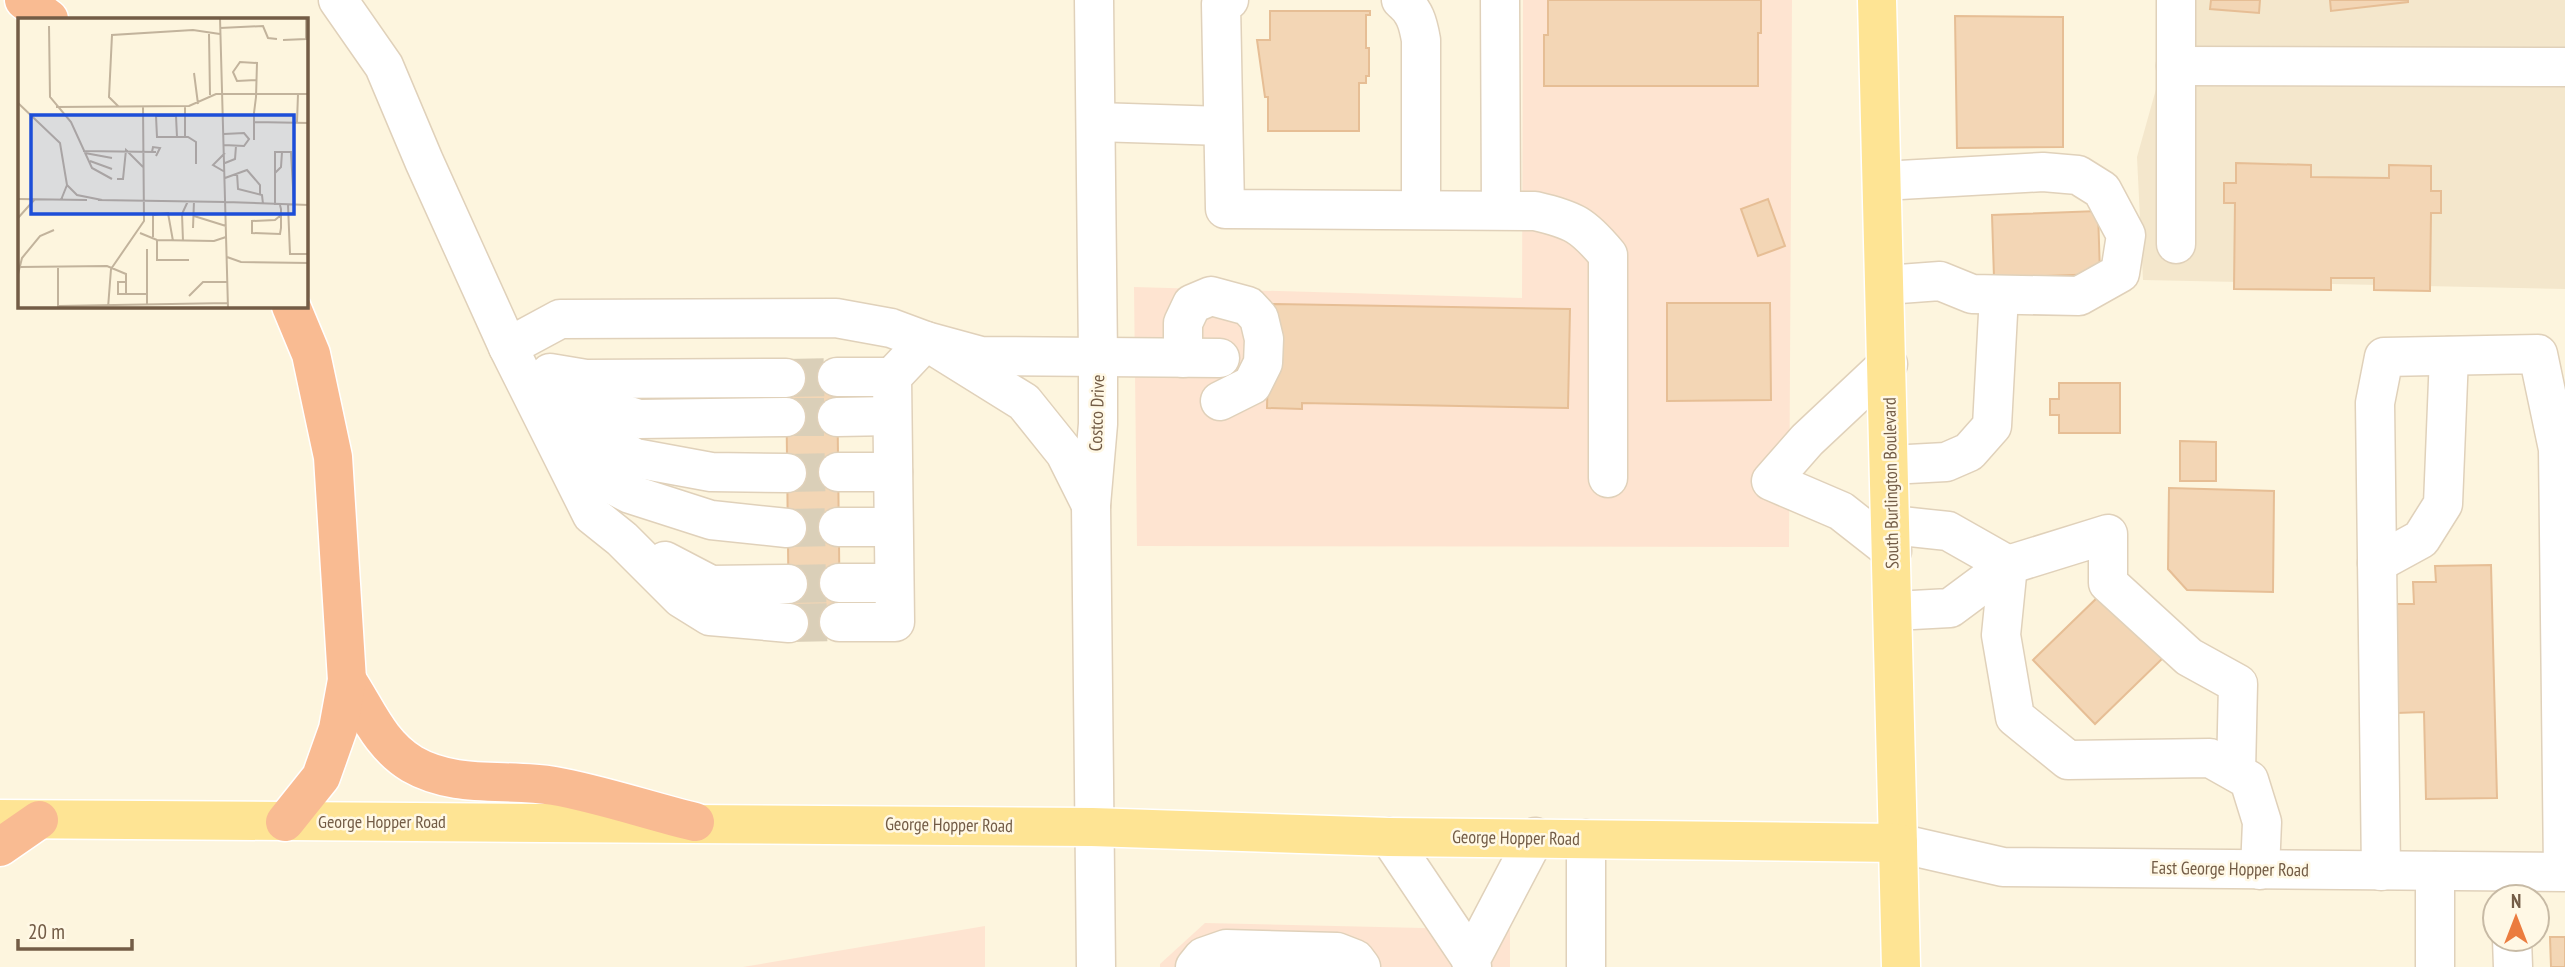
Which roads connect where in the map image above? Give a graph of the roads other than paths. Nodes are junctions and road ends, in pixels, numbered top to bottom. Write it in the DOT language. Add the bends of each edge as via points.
graph roads {
  1 [pos="24,0"];
  2 [pos="338,0"];
  3 [pos="1094,0"];
  4 [pos="1401,0"];
  5 [pos="1500,0"];
  6 [pos="1878,0"];
  7 [pos="2176,0"];
  8 [pos="1225,2"];
  9 [pos="49,18"];
  10 [pos="2176,66"];
  11 [pos="2565,67"];
  12 [pos="1096,122"];
  13 [pos="1223,126"];
  14 [pos="1882,181"];
  15 [pos="1421,209"];
  16 [pos="1501,210"];
  17 [pos="2176,244"];
  18 [pos="1886,285"];
  19 [pos="2000,295"];
  20 [pos="292,308"];
  21 [pos="926,341"];
  22 [pos="2449,356"];
  23 [pos="1098,357"];
  24 [pos="514,358"];
  25 [pos="1888,364"];
  26 [pos="836,377"];
  27 [pos="892,377"];
  28 [pos="786,378"];
  29 [pos="1220,401"];
  30 [pos="892,416"];
  31 [pos="786,417"];
  32 [pos="837,417"];
  33 [pos="2562,449"];
  34 [pos="1890,465"];
  35 [pos="838,472"];
  36 [pos="893,472"];
  37 [pos="787,473"];
  38 [pos="1608,478"];
  39 [pos="1091,505"];
  40 [pos="838,527"];
  41 [pos="893,527"];
  42 [pos="787,528"];
  43 [pos="1892,538"];
  44 [pos="622,539"];
  45 [pos="2377,563"];
  46 [pos="2008,565"];
  47 [pos="2562,565"];
  48 [pos="839,583"];
  49 [pos="894,583"];
  50 [pos="788,584"];
  51 [pos="1894,611"];
  52 [pos="839,622"];
  53 [pos="789,623"];
  54 [pos="347,680"];
  55 [pos="2236,772"];
  56 [pos="0,819"];
  57 [pos="39,820"];
  58 [pos="285,822"];
  59 [pos="695,822"];
  60 [pos="1092,827"];
  61 [pos="1390,837"];
  62 [pos="1535,837"];
  63 [pos="1586,839"];
  64 [pos="1898,843"];
  65 [pos="0,847"];
  66 [pos="2260,870"];
  67 [pos="2381,871"];
  68 [pos="2435,871"];
  69 [pos="2564,872"];
  70 [pos="2504,883"];
  71 [pos="2514,883"];
  72 [pos="1472,963"];
  73 [pos="1096,967"];
  74 [pos="1195,967"];
  75 [pos="1360,967"];
  76 [pos="1586,967"];
  77 [pos="1901,967"];
  78 [pos="2435,967"];
  1 -- 9 [label="highway"];
  2 -- 24 [label="street" via="384,66"];
  3 -- 12 [label="street, Costco Drive"];
  4 -- 15 [label="street" via="1411,8 1421,40"];
  5 -- 16 [label="street"];
  6 -- 14 [label="main road, South Burlington Boulevard"];
  7 -- 10 [label="street"];
  8 -- 13 [label="street"];
  10 -- 11 [label="street"];
  10 -- 17 [label="street"];
  12 -- 13 [label="street"];
  12 -- 23 [label="street, Costco Drive"];
  13 -- 15 [label="street" via="1225,209"];
  14 -- 18 [label="main road, South Burlington Boulevard"];
  14 -- 19 [label="street" via="2043,172 2078,175 2102,190 2126,235 2120,273 2079,296"];
  15 -- 16 [label="street"];
  16 -- 38 [label="street" via="1564,218 1590,232 1608,255"];
  18 -- 19 [label="street" via="1940,281 1972,294"];
  18 -- 25 [label="main road, South Burlington Boulevard"];
  19 -- 34 [label="street" via="1992,426 1969,452 1946,462"];
  20 -- 54 [label="highway" via="311,354 333,457"];
  21 -- 23 [label="street" via="981,356"];
  21 -- 24 [label="street" via="891,328 836,318 560,319"];
  21 -- 27 [label="street"];
  21 -- 39 [label="street" via="1024,402 1065,453"];
  22 -- 33 [label="street" via="2538,354"];
  22 -- 45 [label="street" via="2443,504 2421,539"];
  22 -- 45 [label="street" via="2384,357 2375,403"];
  23 -- 29 [label="street" via="1202,358 1183,323 1192,304 1211,296 1248,306 1259,318 1264,363 1252,385"];
  23 -- 39 [label="street, Costco Drive"];
  24 -- 28 [label="street" via="586,379"];
  24 -- 31 [label="street" via="586,402 639,419"];
  24 -- 37 [label="street" via="591,433 635,458 711,472"];
  24 -- 42 [label="street" via="594,475 630,494 711,520"];
  24 -- 44 [label="street" via="592,515"];
  25 -- 34 [label="main road, South Burlington Boulevard"];
  25 -- 43 [label="street" via="1770,481"];
  26 -- 27 [label="street"];
  27 -- 30 [label="street"];
  30 -- 32 [label="street"];
  30 -- 36 [label="street"];
  33 -- 47 [label="street"];
  34 -- 43 [label="main road, South Burlington Boulevard"];
  35 -- 36 [label="street"];
  36 -- 41 [label="street"];
  39 -- 60 [label="street, Costco Drive"];
  40 -- 41 [label="street"];
  41 -- 49 [label="street"];
  43 -- 46 [label="street" via="1948,531"];
  43 -- 51 [label="main road, South Burlington Boulevard"];
  44 -- 50 [label="street" via="710,585"];
  44 -- 53 [label="street" via="681,598 710,616"];
  45 -- 67 [label="street"];
  46 -- 51 [label="street" via="1950,608"];
  46 -- 55 [label="street" via="2001,635 2015,717 2068,760 2210,758"];
  46 -- 55 [label="street" via="2108,534 2108,583 2189,657 2238,684"];
  47 -- 69 [label="street"];
  48 -- 49 [label="street"];
  49 -- 52 [label="street" via="895,622"];
  51 -- 64 [label="main road, South Burlington Boulevard"];
  54 -- 58 [label="highway" via="338,729 321,777"];
  54 -- 59 [label="highway" via="378,734 411,764 450,779 553,786"];
  55 -- 66 [label="street" via="2249,780 2262,822"];
  56 -- 57 [label="main road, George Hopper Road"];
  57 -- 58 [label="main road, George Hopper Road"];
  57 -- 65 [label="highway"];
  58 -- 59 [label="main road, George Hopper Road"];
  59 -- 60 [label="main road, George Hopper Road"];
  60 -- 61 [label="main road, George Hopper Road"];
  60 -- 73 [label="street, Costco Drive"];
  61 -- 62 [label="main road, George Hopper Road"];
  61 -- 72 [label="street"];
  62 -- 63 [label="main road, George Hopper Road"];
  62 -- 72 [label="street"];
  63 -- 64 [label="main road, George Hopper Road"];
  63 -- 76 [label="street"];
  64 -- 66 [label="street, East George Hopper Road" via="2003,867"];
  64 -- 77 [label="main road, South Burlington Boulevard"];
  66 -- 67 [label="street, East George Hopper Road"];
  67 -- 68 [label="street, East George Hopper Road"];
  68 -- 70 [label="street, East George Hopper Road"];
  68 -- 78 [label="street"];
  69 -- 71 [label="street, East George Hopper Road"];
  74 -- 75 [label="street" via="1203,957 1226,948 1337,952 1355,959"];
}
